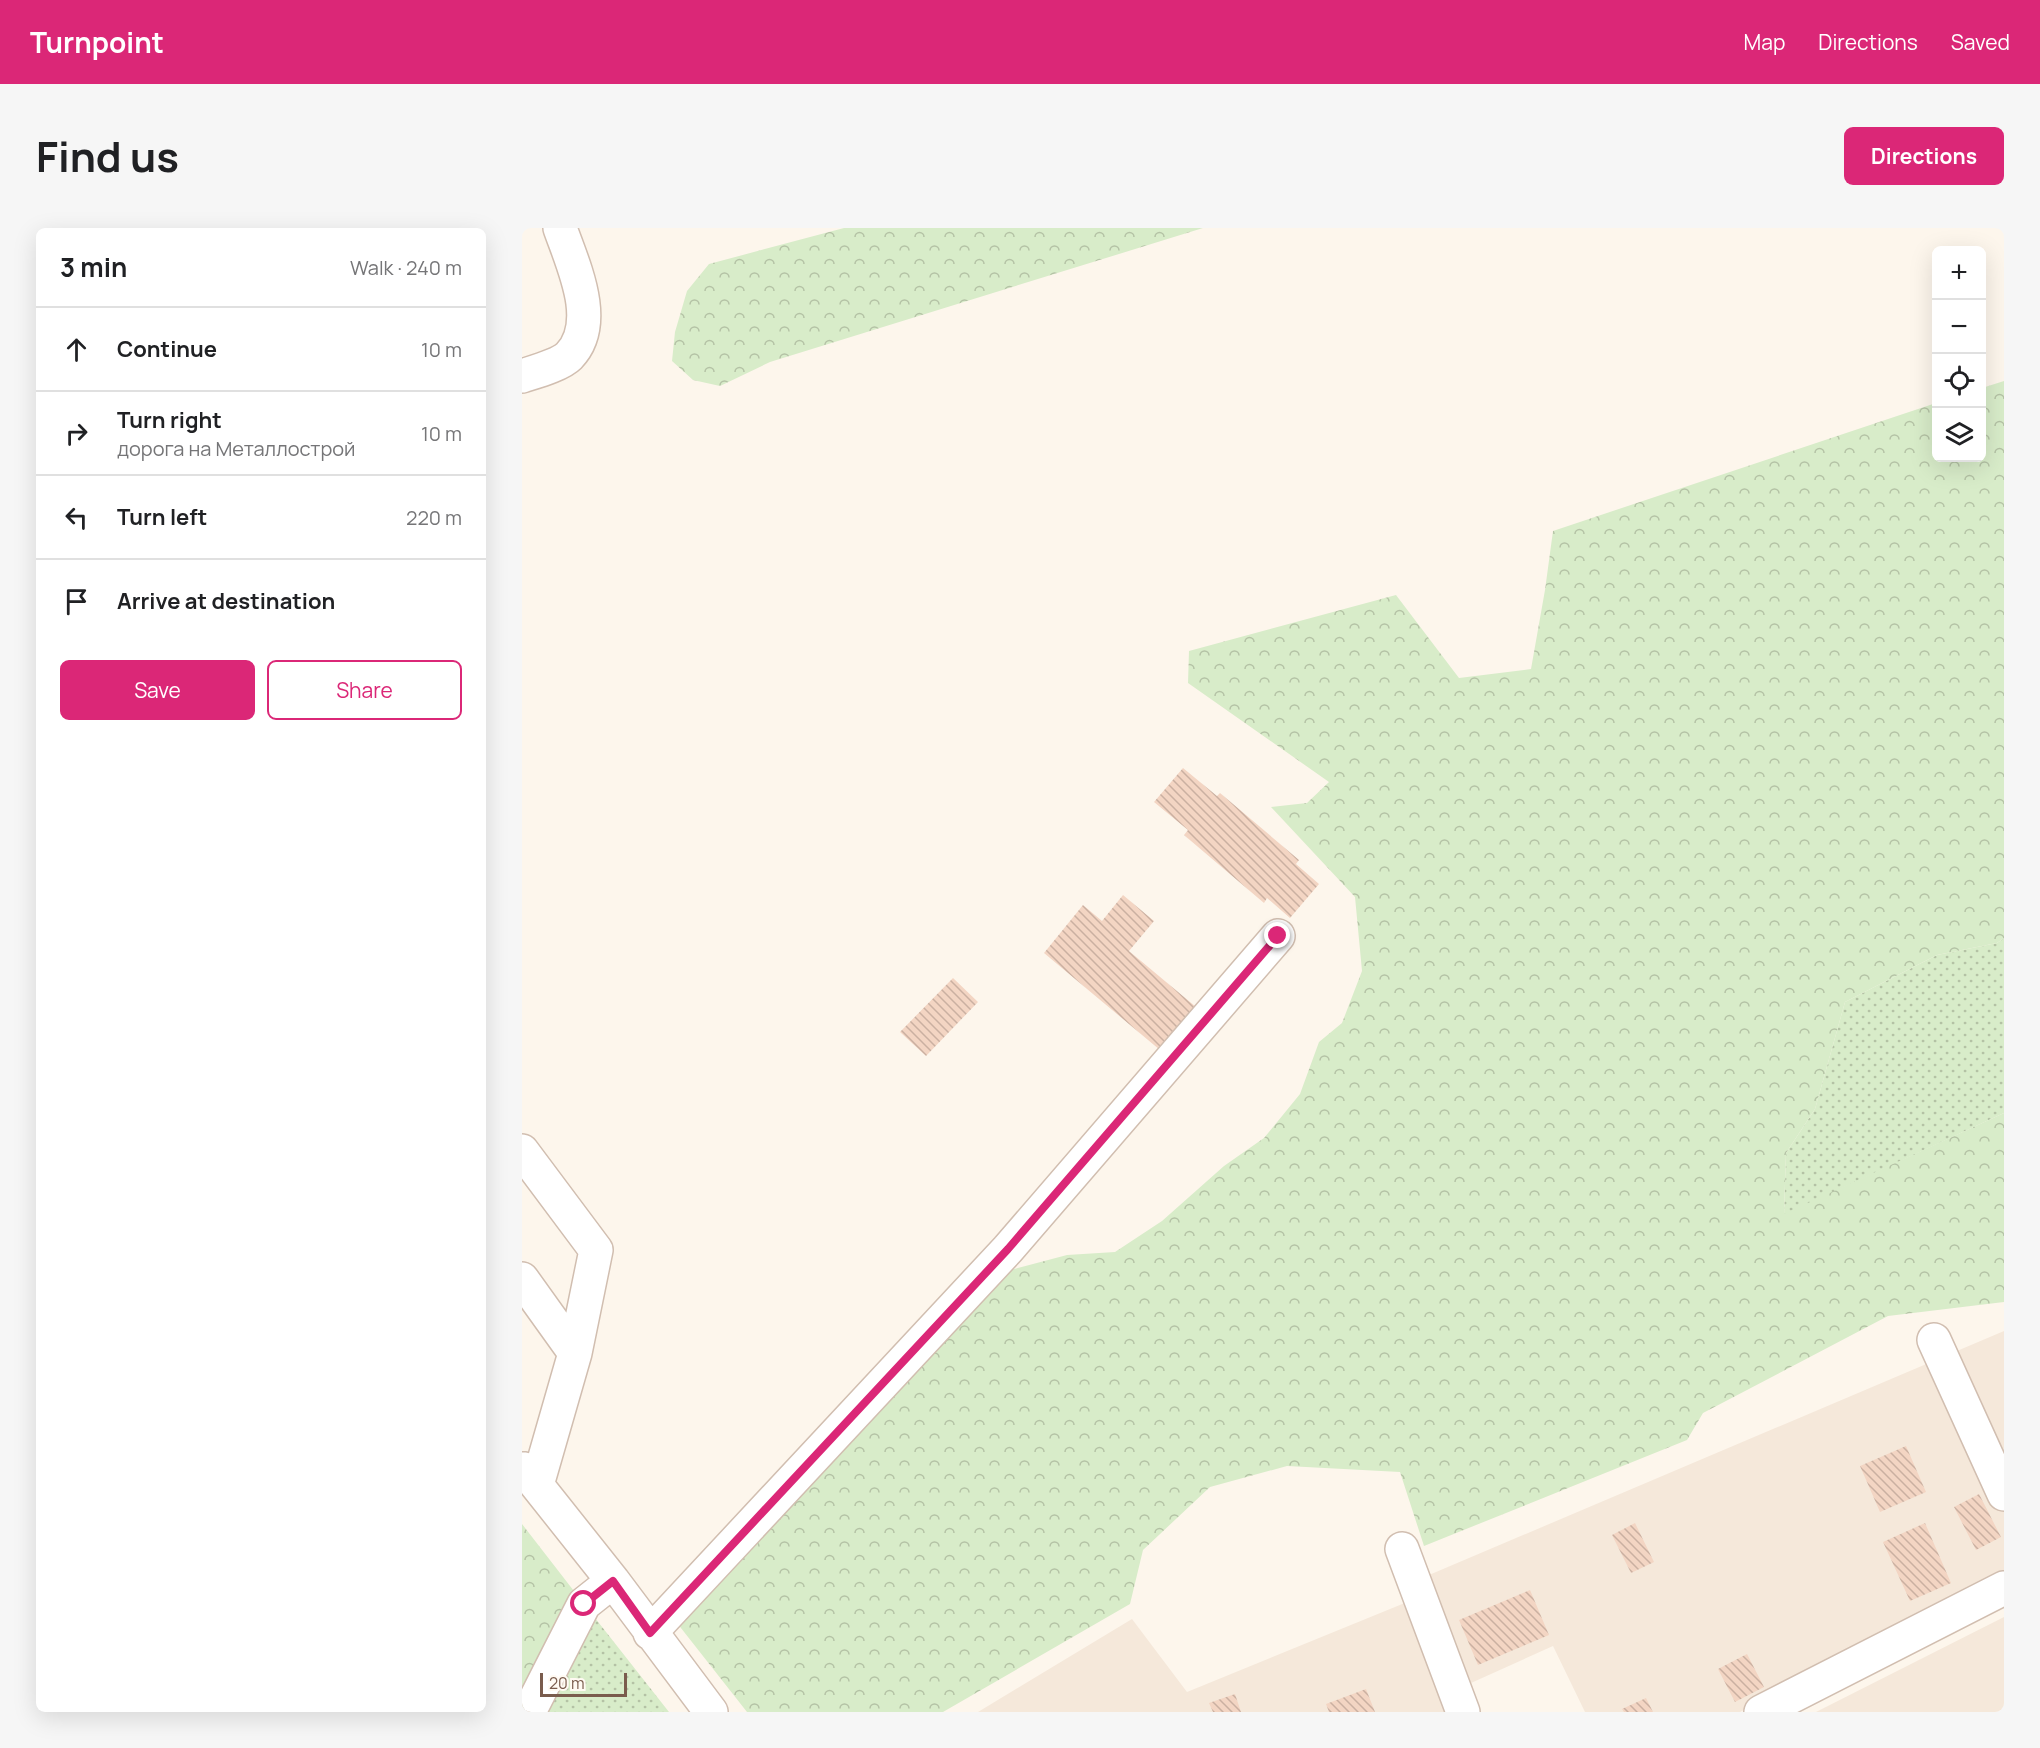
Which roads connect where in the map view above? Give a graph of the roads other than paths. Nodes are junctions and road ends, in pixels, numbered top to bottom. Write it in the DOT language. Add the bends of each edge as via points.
graph roads {
  1 [pos="561,230"];
  2 [pos="522,376"];
  3 [pos="1278,936"];
  4 [pos="522,1151"];
  5 [pos="522,1279"];
  6 [pos="1934,1340"];
  7 [pos="574,1353"];
  8 [pos="529,1475"];
  9 [pos="2004,1494"];
  10 [pos="1402,1549"];
  11 [pos="613,1581"];
  12 [pos="2004,1588"];
  13 [pos="650,1633"];
  14 [pos="530,1712"];
  15 [pos="711,1712"];
  16 [pos="1463,1712"];
  17 [pos="1761,1712"];
  1 -- 2 [label="street" via="584,299 583,335 568,357"];
  3 -- 13 [label="street" via="1008,1249"];
  4 -- 7 [label="street" via="596,1250"];
  5 -- 7 [label="street"];
  6 -- 9 [label="street"];
  7 -- 8 [label="street"];
  8 -- 11 [label="street"];
  10 -- 16 [label="street"];
  11 -- 13 [label="street"];
  11 -- 14 [label="street" via="584,1604"];
  12 -- 17 [label="street"];
  13 -- 15 [label="street"];
}
